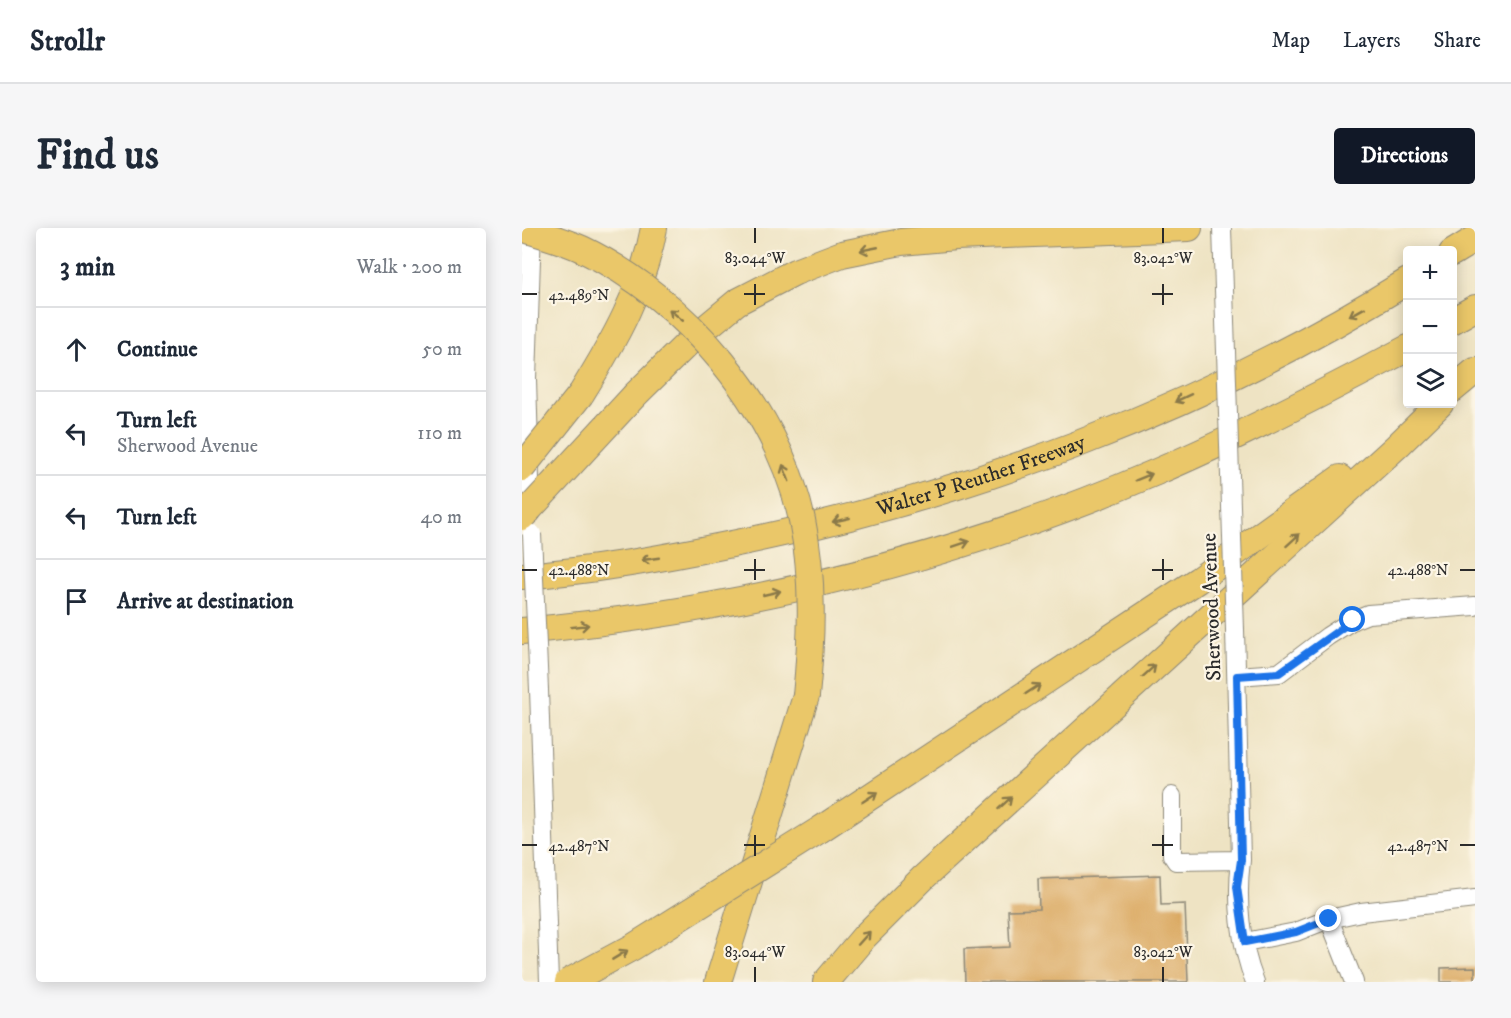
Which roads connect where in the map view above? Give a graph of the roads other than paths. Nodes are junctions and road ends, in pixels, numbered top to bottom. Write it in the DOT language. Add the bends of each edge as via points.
graph roads {
  1 [pos="522,228"];
  2 [pos="532,228"];
  3 [pos="654,228"];
  4 [pos="1189,228"];
  5 [pos="1222,228"];
  6 [pos="1151,229"];
  7 [pos="1475,239"];
  8 [pos="1457,250"];
  9 [pos="1403,284"];
  10 [pos="1475,308"];
  11 [pos="1457,318"];
  12 [pos="1403,350"];
  13 [pos="1475,371"];
  14 [pos="1457,387"];
  15 [pos="1430,408"];
  16 [pos="1435,408"];
  17 [pos="522,468"];
  18 [pos="527,525"];
  19 [pos="522,576"];
  20 [pos="1475,606"];
  21 [pos="522,631"];
  22 [pos="1237,676"];
  23 [pos="1172,796"];
  24 [pos="1241,860"];
  25 [pos="1475,899"];
  26 [pos="1329,919"];
  27 [pos="1245,942"];
  28 [pos="549,982"];
  29 [pos="568,982"];
  30 [pos="718,982"];
  31 [pos="826,982"];
  32 [pos="1255,982"];
  33 [pos="1354,982"];
  30 -- 1 [label="highway, one-way, bridge" via="806,696 812,643 811,579 801,519 769,431 730,370 703,338 645,289 582,250"];
  2 -- 18 [label="street"];
  3 -- 17 [label="highway, bridge" via="618,334 581,394"];
  4 -- 6 [label="highway"];
  5 -- 22 [label="street, Sherwood Avenue, bridge"];
  6 -- 18 [label="highway, one-way, bridge" via="901,242 842,254 795,272 737,302 691,340 635,395"];
  7 -- 8 [label="highway"];
  9 -- 19 [label="highway, Walter P Reuther Freeway, one-way" via="1285,351 1148,415 1040,458 854,517 777,535 669,557"];
  10 -- 11 [label="highway"];
  21 -- 12 [label="highway, one-way" via="628,620 766,595 943,550 1152,474 1271,420"];
  13 -- 14 [label="highway"];
  29 -- 15 [label="highway, one-way, bridge" via="633,947 821,829 1198,580"];
  31 -- 16 [label="highway, one-way" via="924,877"];
  18 -- 28 [label="street, bridge" via="539,690"];
  20 -- 22 [label="street" via="1368,614 1328,636 1279,673"];
  22 -- 24 [label="street, Sherwood Avenue"];
  23 -- 24 [label="street" via="1172,855 1176,861"];
  24 -- 27 [label="street, Sherwood Avenue" via="1237,887"];
  25 -- 26 [label="street"];
  26 -- 27 [label="street" via="1296,932"];
  26 -- 33 [label="street"];
  27 -- 32 [label="street, Sherwood Avenue"];
}
